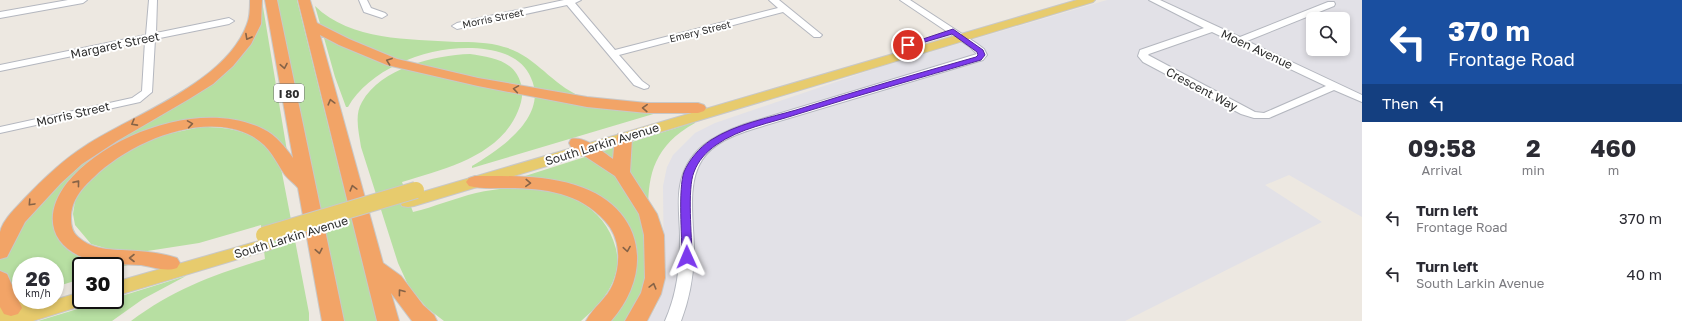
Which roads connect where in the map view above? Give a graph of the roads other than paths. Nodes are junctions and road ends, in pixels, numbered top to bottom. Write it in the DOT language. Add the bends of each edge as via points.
graph roads {
  1 [pos="83,0"];
  2 [pos="153,0"];
  3 [pos="256,0"];
  4 [pos="271,0"];
  5 [pos="304,0"];
  6 [pos="363,0"];
  7 [pos="773,0"];
  8 [pos="904,0"];
  9 [pos="1060,0"];
  10 [pos="1089,0"];
  11 [pos="1153,0"];
  12 [pos="571,1"];
  13 [pos="1331,4"];
  14 [pos="785,9"];
  15 [pos="0,15"];
  16 [pos="382,15"];
  17 [pos="229,21"];
  18 [pos="311,25"];
  19 [pos="457,26"];
  20 [pos="1213,28"];
  21 [pos="817,35"];
  22 [pos="958,35"];
  23 [pos="150,38"];
  24 [pos="1239,40"];
  25 [pos="614,53"];
  26 [pos="0,68"];
  27 [pos="644,86"];
  28 [pos="1334,86"];
  29 [pos="1362,99"];
  30 [pos="698,108"];
  31 [pos="0,130"];
  32 [pos="624,138"];
  33 [pos="582,146"];
  34 [pos="621,172"];
  35 [pos="475,182"];
  36 [pos="306,185"];
  37 [pos="412,196"];
  38 [pos="265,240"];
  39 [pos="0,252"];
  40 [pos="170,263"];
  41 [pos="374,266"];
  42 [pos="124,276"];
  43 [pos="0,279"];
  44 [pos="124,286"];
  45 [pos="72,301"];
  46 [pos="20,309"];
  47 [pos="7,314"];
  48 [pos="333,321"];
  49 [pos="388,321"];
  50 [pos="426,321"];
  51 [pos="597,321"];
  52 [pos="636,321"];
  53 [pos="673,321"];
  1 -- 15 [label="street"];
  2 -- 23 [label="street"];
  3 -- 39 [label="highway, one-way" via="256,13 250,33 228,62 184,96 110,137 73,162 19,217"];
  4 -- 36 [label="highway, I 80, one-way"];
  5 -- 18 [label="highway"];
  6 -- 16 [label="street" via="367,10"];
  7 -- 14 [label="street"];
  8 -- 22 [label="street"];
  9 -- 22 [label="main road, South Larkin Avenue"];
  10 -- 22 [label="main road, South Larkin Avenue"];
  11 -- 20 [label="street, Moen Avenue"];
  12 -- 19 [label="street, Morris Street"];
  12 -- 25 [label="street"];
  13 -- 24 [label="street"];
  14 -- 21 [label="street"];
  14 -- 25 [label="street, Emery Street"];
  17 -- 23 [label="street, Margaret Street"];
  30 -- 18 [label="highway, one-way" via="630,107 587,102 478,82 392,62"];
  41 -- 18 [label="highway, one-way"];
  20 -- 24 [label="street, Moen Avenue"];
  20 -- 28 [label="street, Crescent Way" via="1144,52 1143,56 1254,115 1265,116"];
  22 -- 30 [label="main road, South Larkin Avenue"];
  22 -- 32 [label="main road, South Larkin Avenue"];
  22 -- 53 [label="street" via="981,51 982,55 752,126 722,137 700,154 689,173 686,187 687,275"];
  23 -- 26 [label="street, Margaret Street"];
  23 -- 31 [label="street, Morris Street" via="146,92 136,100"];
  24 -- 28 [label="street, Moen Avenue"];
  25 -- 27 [label="street" via="638,83"];
  28 -- 29 [label="street, Moen Avenue"];
  30 -- 33 [label="main road, South Larkin Avenue"];
  32 -- 33 [label="main road, South Larkin Avenue"];
  32 -- 34 [label="highway"];
  33 -- 34 [label="highway"];
  33 -- 35 [label="main road, South Larkin Avenue"];
  33 -- 37 [label="main road, South Larkin Avenue"];
  52 -- 34 [label="highway, one-way" via="651,294 655,278 654,235 648,214"];
  35 -- 37 [label="main road, South Larkin Avenue"];
  35 -- 51 [label="highway, one-way" via="530,183 564,188 596,202 610,214 625,240 628,254 627,272 614,302"];
  40 -- 36 [label="highway, one-way" via="103,256 85,251 64,233 61,221 62,207 72,189 98,162 125,145 150,134 179,126 213,123 235,125 257,132 265,138 285,158 291,171"];
  36 -- 48 [label="highway, I 80, one-way"];
  37 -- 38 [label="main road, South Larkin Avenue"];
  38 -- 40 [label="main road, South Larkin Avenue"];
  38 -- 44 [label="main road, South Larkin Avenue"];
  40 -- 42 [label="main road, South Larkin Avenue"];
  41 -- 49 [label="highway"];
  50 -- 41 [label="highway, one-way" via="394,282"];
  43 -- 47 [label="highway"];
  45 -- 47 [label="main road"];
  46 -- 47 [label="main road"];
}
